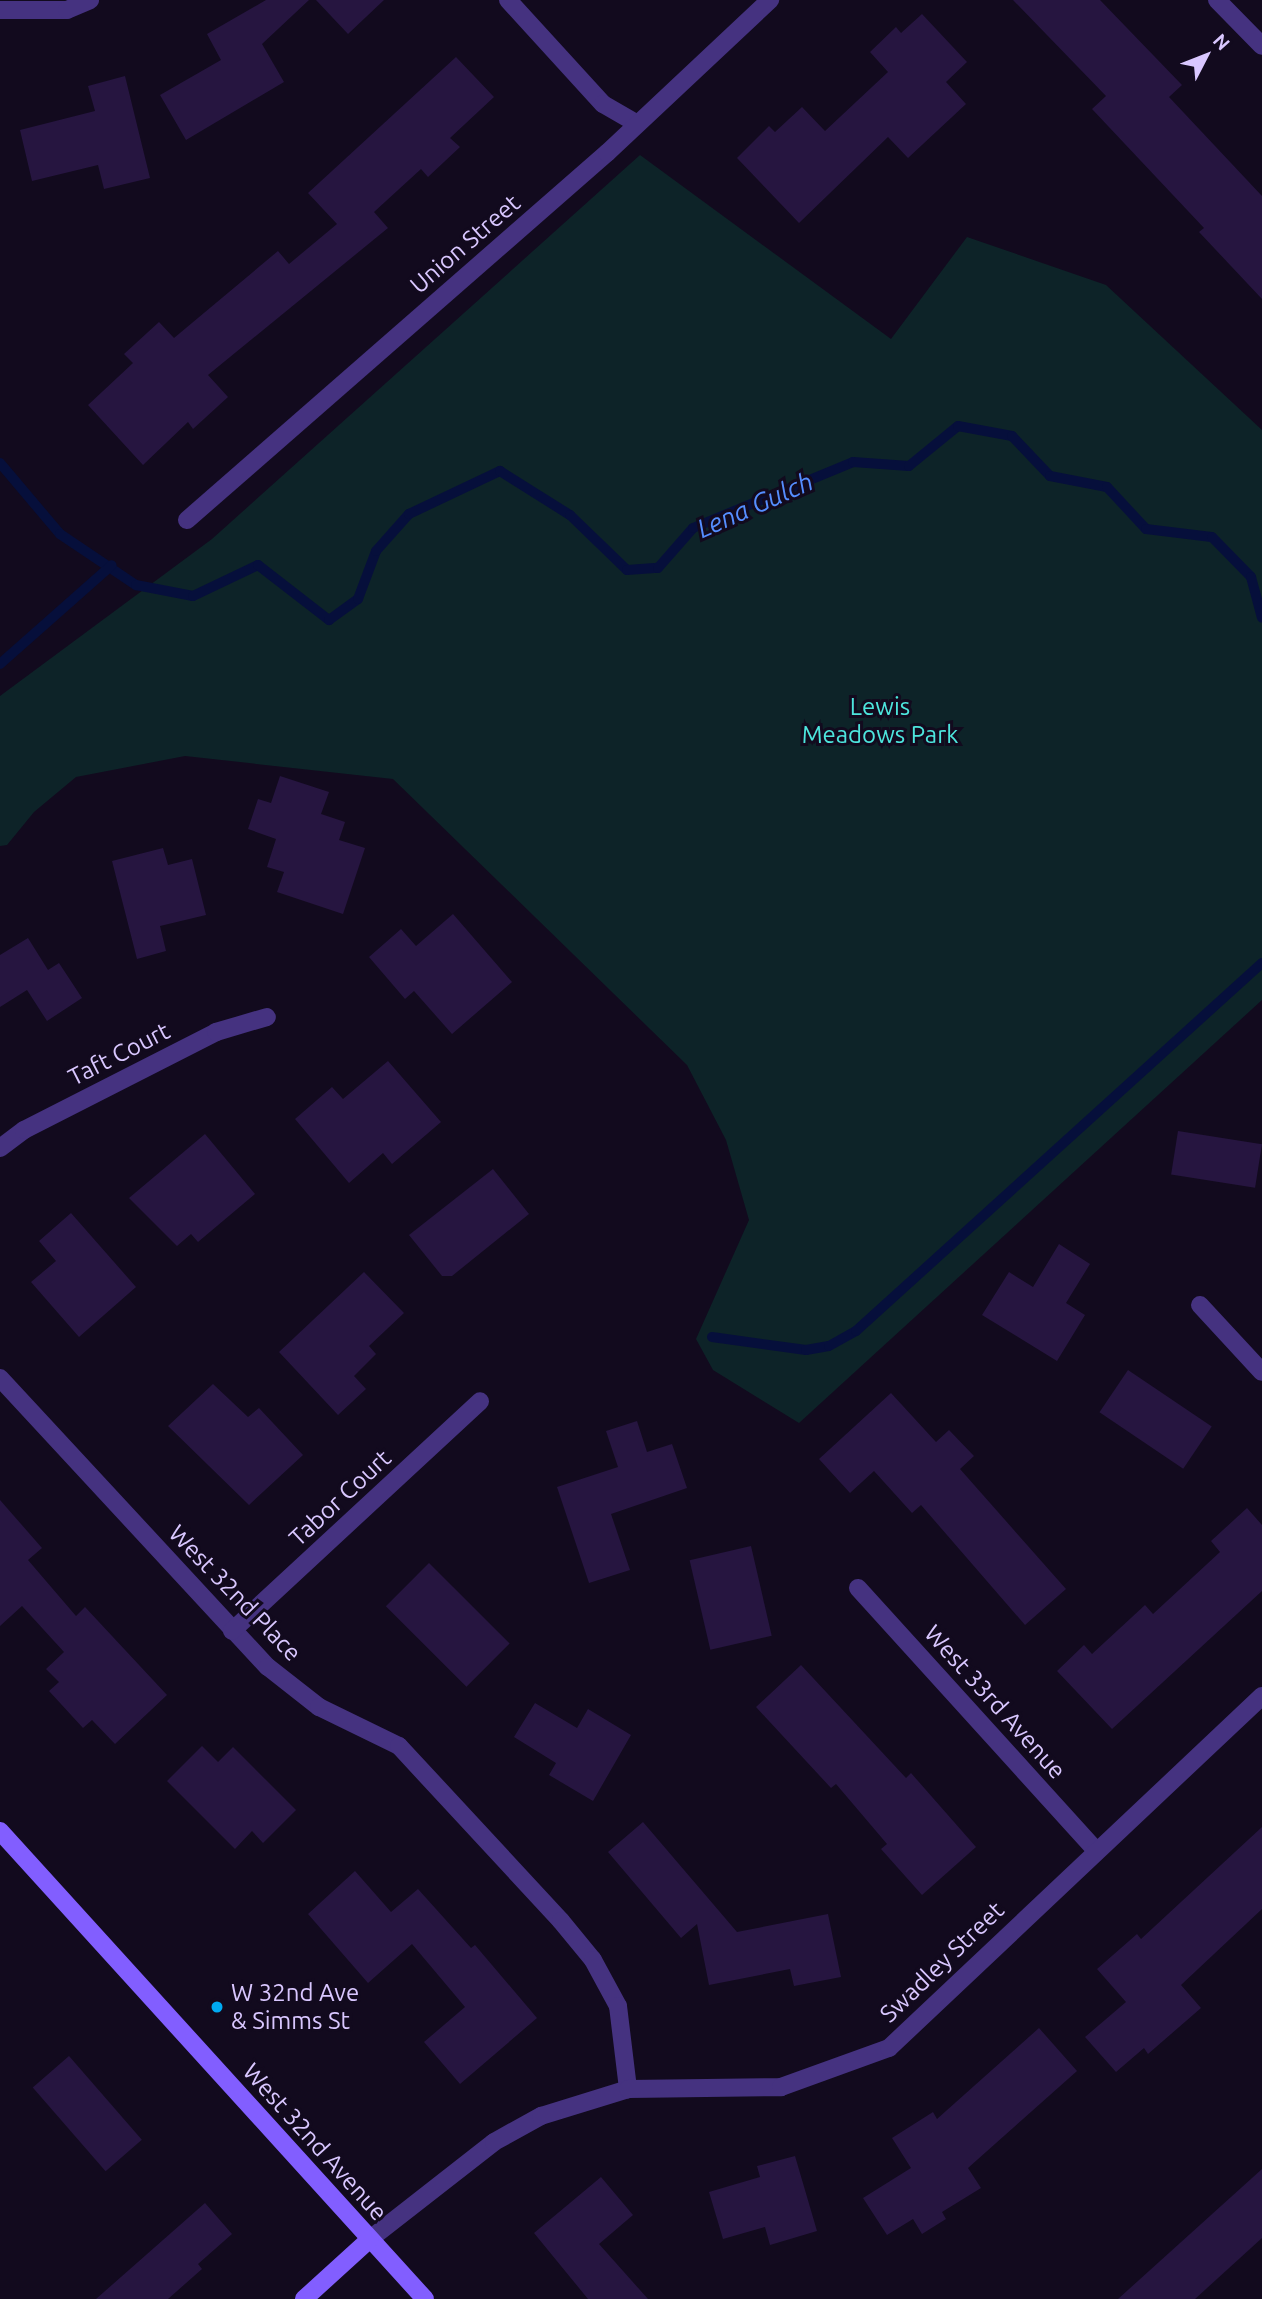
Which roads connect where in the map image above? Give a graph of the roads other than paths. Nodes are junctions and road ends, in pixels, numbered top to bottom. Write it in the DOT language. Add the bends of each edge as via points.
graph roads {
  1 [pos="90,0"];
  2 [pos="508,0"];
  3 [pos="771,0"];
  4 [pos="1217,0"];
  5 [pos="0,10"];
  6 [pos="1262,46"];
  7 [pos="638,124"];
  8 [pos="187,520"];
  9 [pos="267,1017"];
  10 [pos="0,1148"];
  11 [pos="1199,1305"];
  12 [pos="1262,1372"];
  13 [pos="0,1378"];
  14 [pos="480,1401"];
  15 [pos="858,1588"];
  16 [pos="232,1631"];
  17 [pos="1262,1696"];
  18 [pos="0,1831"];
  19 [pos="1095,1849"];
  20 [pos="628,2088"];
  21 [pos="370,2239"];
  22 [pos="304,2299"];
  23 [pos="425,2299"];
  1 -- 5 [label="street" via="66,10"];
  2 -- 7 [label="street" via="603,104"];
  3 -- 7 [label="street, Union Street"];
  4 -- 6 [label="street"];
  7 -- 8 [label="street, Union Street"];
  9 -- 10 [label="street, Taft Court" via="216,1032 24,1130"];
  11 -- 12 [label="street"];
  13 -- 16 [label="street, West 32nd Place"];
  14 -- 16 [label="street, Tabor Court"];
  15 -- 19 [label="street, West 33rd Avenue"];
  16 -- 20 [label="street, West 32nd Place" via="319,1707 400,1746 561,1921 593,1960 618,2006"];
  17 -- 19 [label="street, Swadley Street"];
  18 -- 21 [label="street, West 32nd Avenue"];
  19 -- 20 [label="street, Swadley Street" via="889,2048 781,2087"];
  20 -- 21 [label="street, Swadley Street" via="541,2116 494,2142"];
  21 -- 22 [label="street"];
  21 -- 23 [label="street, West 32nd Avenue"];
}
